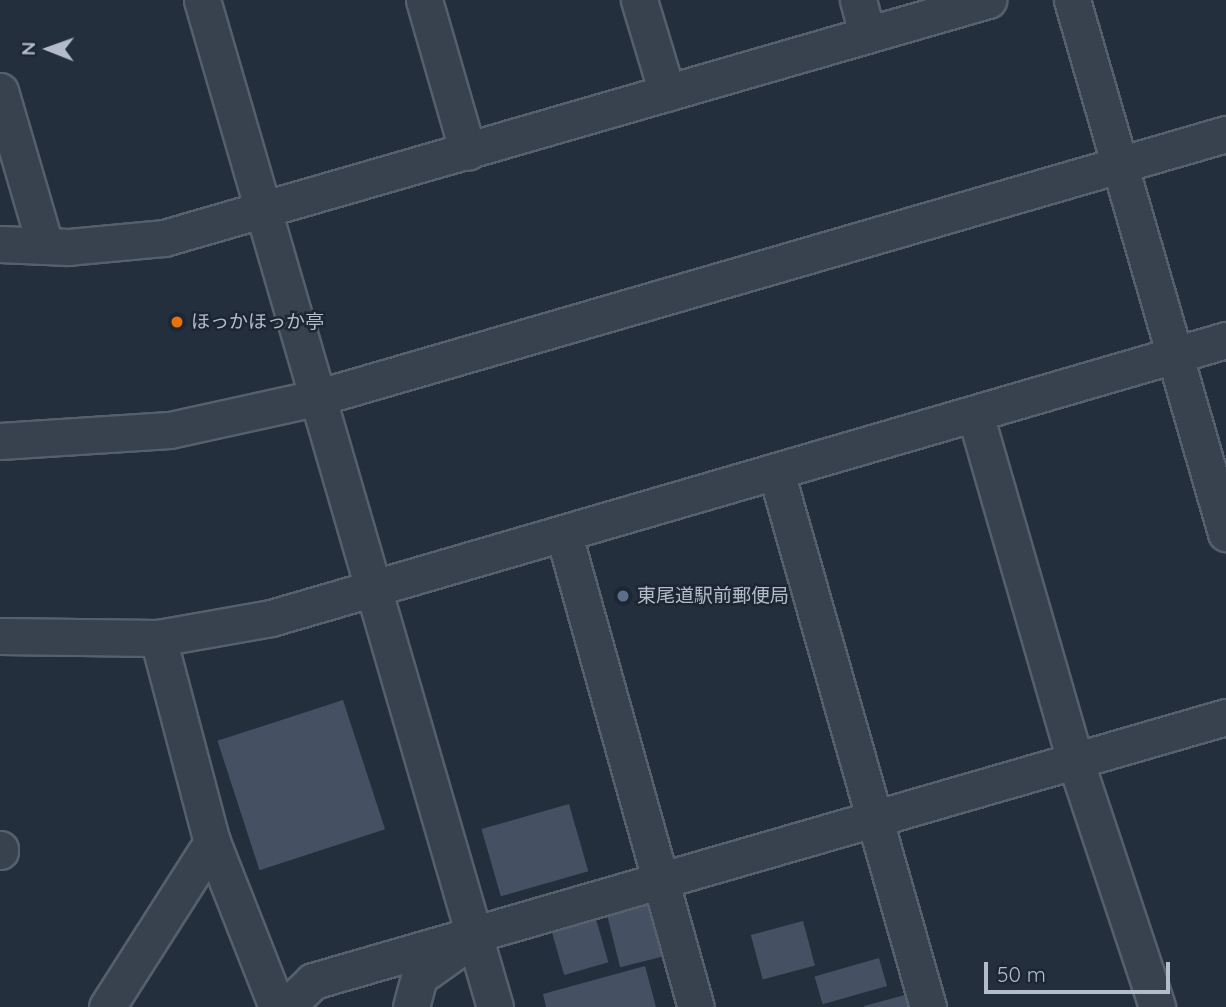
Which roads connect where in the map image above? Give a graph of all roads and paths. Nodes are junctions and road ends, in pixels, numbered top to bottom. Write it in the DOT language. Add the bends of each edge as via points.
graph roads {
  1 [pos="202,0"];
  2 [pos="424,0"];
  3 [pos="639,0"];
  4 [pos="858,0"];
  5 [pos="988,0"];
  6 [pos="1072,0"];
  7 [pos="867,33"];
  8 [pos="0,91"];
  9 [pos="667,93"];
  10 [pos="1226,134"];
  11 [pos="468,152"];
  12 [pos="1120,164"];
  13 [pos="264,207"];
  14 [pos="0,244"];
  15 [pos="45,246"];
  16 [pos="1226,340"];
  17 [pos="1177,354"];
  18 [pos="316,398"];
  19 [pos="975,414"];
  20 [pos="0,441"];
  21 [pos="776,472"];
  22 [pos="1226,533"];
  23 [pos="564,535"];
  24 [pos="377,586"];
  25 [pos="0,635"];
  26 [pos="158,639"];
  27 [pos="1226,717"];
  28 [pos="1075,760"];
  29 [pos="874,818"];
  30 [pos="212,842"];
  31 [pos="663,883"];
  32 [pos="477,936"];
  33 [pos="107,1007"];
  34 [pos="277,1007"];
  35 [pos="286,1007"];
  36 [pos="411,1007"];
  37 [pos="495,1007"];
  38 [pos="696,1007"];
  39 [pos="928,1007"];
  40 [pos="1157,1007"];
  1 -- 13 [label="street"];
  2 -- 11 [label="street"];
  3 -- 9 [label="street"];
  4 -- 7 [label="street"];
  5 -- 7 [label="street"];
  6 -- 12 [label="street"];
  7 -- 9 [label="street"];
  8 -- 15 [label="street"];
  9 -- 11 [label="street"];
  10 -- 12 [label="street"];
  11 -- 13 [label="street"];
  12 -- 17 [label="street"];
  12 -- 18 [label="street"];
  13 -- 15 [label="street" via="164,238"];
  13 -- 18 [label="street"];
  14 -- 15 [label="street"];
  16 -- 17 [label="street"];
  17 -- 19 [label="street"];
  17 -- 22 [label="street"];
  18 -- 20 [label="street" via="170,430"];
  18 -- 24 [label="street"];
  19 -- 21 [label="street"];
  19 -- 28 [label="street"];
  21 -- 23 [label="street"];
  21 -- 29 [label="street"];
  23 -- 24 [label="street"];
  23 -- 31 [label="street"];
  24 -- 26 [label="street" via="271,618"];
  24 -- 32 [label="street"];
  25 -- 26 [label="street"];
  26 -- 30 [label="street"];
  27 -- 28 [label="street"];
  28 -- 29 [label="street"];
  28 -- 40 [label="street"];
  29 -- 31 [label="street"];
  29 -- 39 [label="street"];
  30 -- 33 [label="street"];
  30 -- 34 [label="street"];
  31 -- 32 [label="street"];
  31 -- 38 [label="street"];
  32 -- 35 [label="street" via="313,981"];
  32 -- 36 [label="street" via="419,977"];
  32 -- 37 [label="street"];
}
